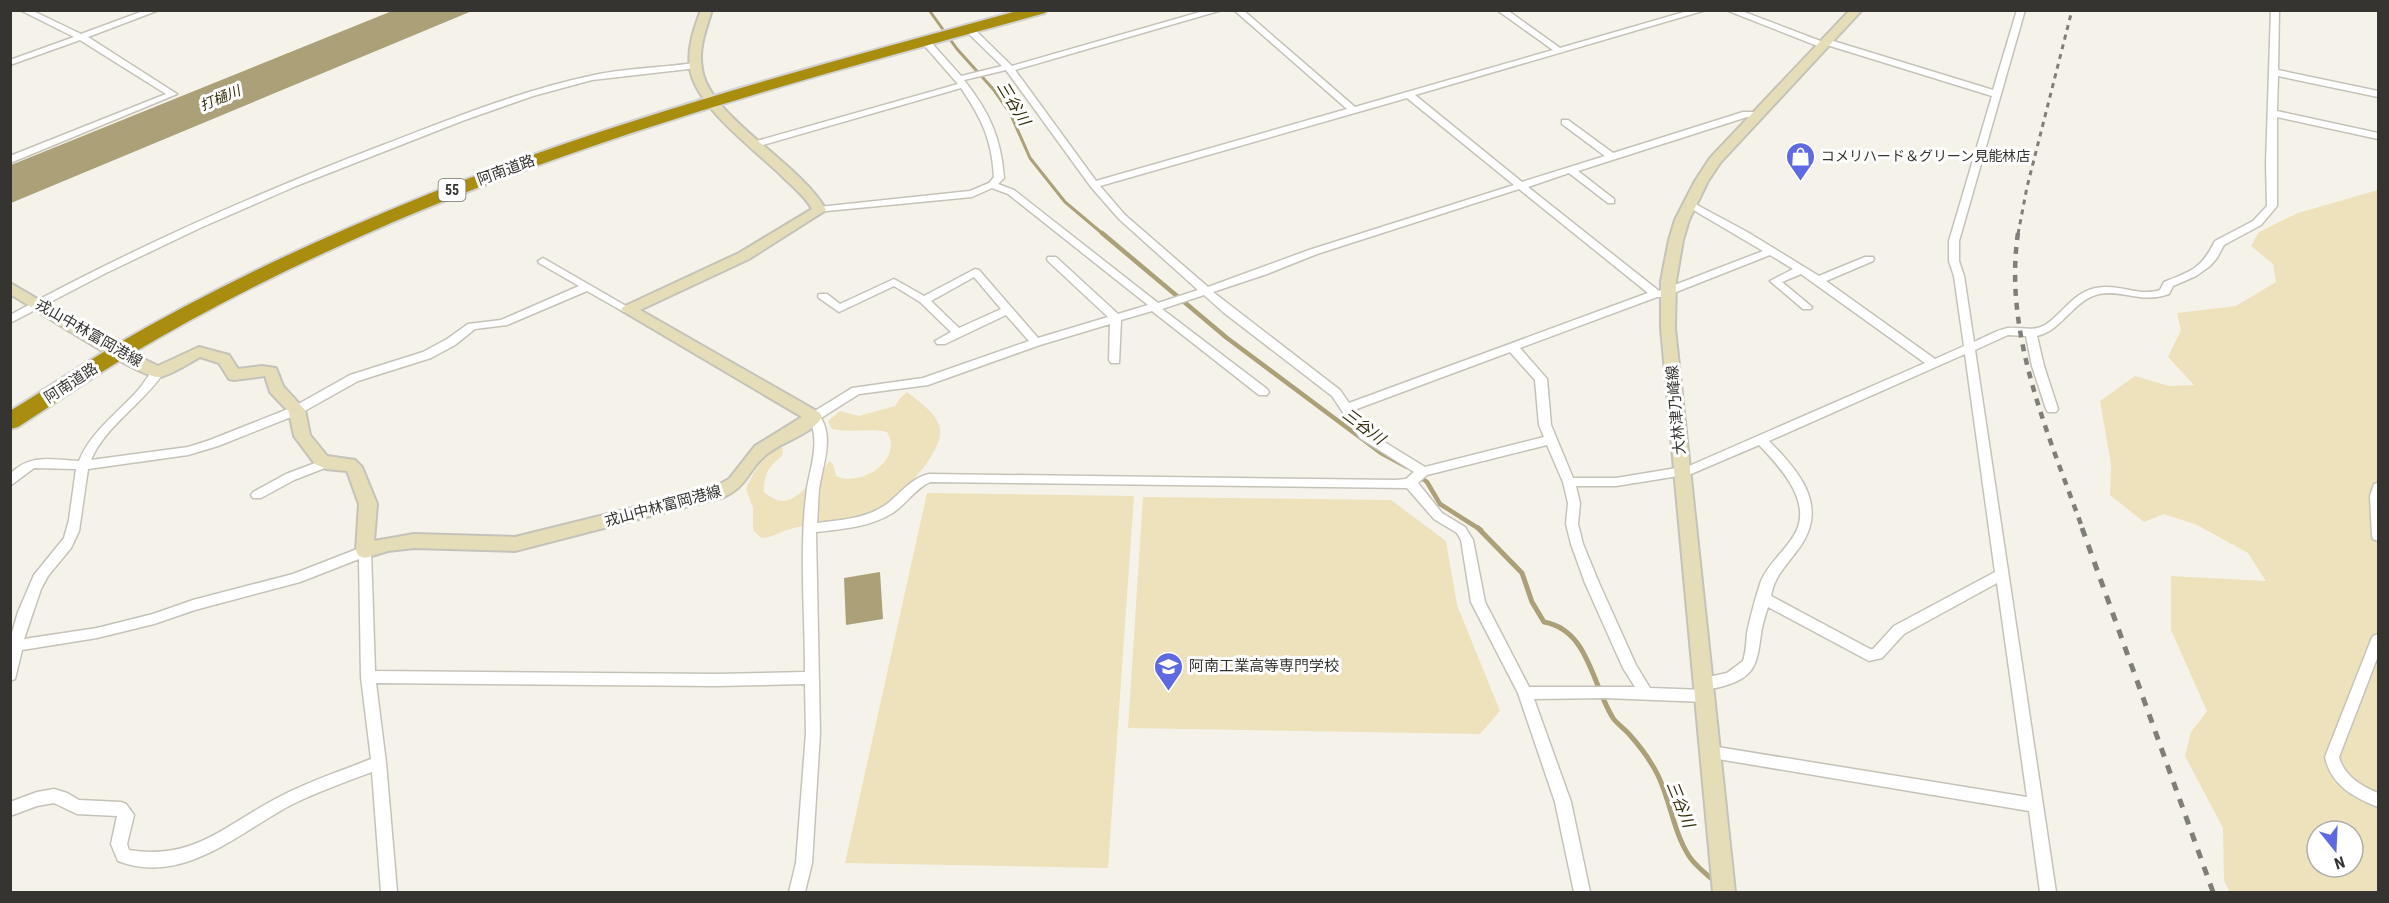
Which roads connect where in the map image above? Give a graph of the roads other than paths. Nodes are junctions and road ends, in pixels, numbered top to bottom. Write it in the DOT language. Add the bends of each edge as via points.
graph roads {
  1 [pos="24,10"];
  2 [pos="155,10"];
  3 [pos="707,10"];
  4 [pos="1014,10"];
  5 [pos="1040,10"];
  6 [pos="1218,10"];
  7 [pos="1238,10"];
  8 [pos="1501,10"];
  9 [pos="1702,10"];
  10 [pos="1730,10"];
  11 [pos="1857,10"];
  12 [pos="2021,10"];
  13 [pos="2275,10"];
  14 [pos="962,29"];
  15 [pos="81,37"];
  16 [pos="927,39"];
  17 [pos="1825,44"];
  18 [pos="1559,51"];
  19 [pos="10,63"];
  20 [pos="694,66"];
  21 [pos="1005,68"];
  22 [pos="2273,72"];
  23 [pos="963,80"];
  24 [pos="1408,94"];
  25 [pos="1996,94"];
  26 [pos="2379,94"];
  27 [pos="707,98"];
  28 [pos="1353,110"];
  29 [pos="2273,113"];
  30 [pos="1757,114"];
  31 [pos="1565,122"];
  32 [pos="2379,136"];
  33 [pos="756,144"];
  34 [pos="1612,157"];
  35 [pos="10,160"];
  36 [pos="1571,170"];
  37 [pos="992,185"];
  38 [pos="1094,185"];
  39 [pos="1520,186"];
  40 [pos="1611,201"];
  41 [pos="1688,203"];
  42 [pos="819,210"];
  43 [pos="1772,251"];
  44 [pos="1052,259"];
  45 [pos="1869,259"];
  46 [pos="543,261"];
  47 [pos="1801,270"];
  48 [pos="1818,280"];
  49 [pos="10,287"];
  50 [pos="586,287"];
  51 [pos="1206,291"];
  52 [pos="1663,293"];
  53 [pos="822,296"];
  54 [pos="924,300"];
  55 [pos="39,304"];
  56 [pos="1160,306"];
  57 [pos="1807,307"];
  58 [pos="628,310"];
  59 [pos="1008,310"];
  60 [pos="1116,319"];
  61 [pos="10,320"];
  62 [pos="958,333"];
  63 [pos="2031,333"];
  64 [pos="941,341"];
  65 [pos="1036,342"];
  66 [pos="1968,348"];
  67 [pos="112,349"];
  68 [pos="1514,349"];
  69 [pos="1115,360"];
  70 [pos="1934,364"];
  71 [pos="158,372"];
  72 [pos="1263,392"];
  73 [pos="10,404"];
  74 [pos="1348,408"];
  75 [pos="2052,409"];
  76 [pos="297,410"];
  77 [pos="814,417"];
  78 [pos="10,422"];
  79 [pos="1550,440"];
  80 [pos="1761,440"];
  81 [pos="326,463"];
  82 [pos="84,465"];
  83 [pos="1681,471"];
  84 [pos="1417,477"];
  85 [pos="10,482"];
  86 [pos="1569,482"];
  87 [pos="2379,487"];
  88 [pos="257,495"];
  89 [pos="810,528"];
  90 [pos="2379,536"];
  91 [pos="365,551"];
  92 [pos="2001,575"];
  93 [pos="1764,598"];
  94 [pos="2379,640"];
  95 [pos="15,646"];
  96 [pos="10,675"];
  97 [pos="368,677"];
  98 [pos="813,678"];
  99 [pos="1705,690"];
  100 [pos="1526,693"];
  101 [pos="1646,693"];
  102 [pos="1711,753"];
  103 [pos="379,763"];
  104 [pos="2379,800"];
  105 [pos="2035,805"];
  106 [pos="10,809"];
  107 [pos="1724,884"];
  108 [pos="389,892"];
  109 [pos="797,892"];
  110 [pos="1582,892"];
  111 [pos="2048,892"];
  1 -- 15 [label="street"];
  2 -- 15 [label="street"];
  3 -- 20 [label="main road" via="695,46"];
  4 -- 14 [label="highway, 阿南道路 / 55"];
  5 -- 14 [label="highway, 阿南道路 / 55"];
  6 -- 21 [label="street"];
  7 -- 28 [label="street"];
  8 -- 18 [label="street"];
  9 -- 18 [label="street"];
  10 -- 17 [label="street"];
  11 -- 17 [label="main road, 大林津乃峰線"];
  12 -- 25 [label="street"];
  13 -- 22 [label="street"];
  14 -- 16 [label="highway, 阿南道路 / 55"];
  14 -- 21 [label="street"];
  15 -- 19 [label="street"];
  15 -- 35 [label="street" via="173,94"];
  16 -- 23 [label="street"];
  16 -- 27 [label="highway, 阿南道路 / 55"];
  17 -- 25 [label="street"];
  17 -- 30 [label="main road, 大林津乃峰線"];
  18 -- 24 [label="street"];
  20 -- 27 [label="main road"];
  20 -- 55 [label="street" via="578,81 442,126 311,176 211,220"];
  21 -- 23 [label="street"];
  21 -- 38 [label="street"];
  22 -- 26 [label="street"];
  22 -- 29 [label="street"];
  23 -- 33 [label="street"];
  23 -- 37 [label="street" via="996,138 999,178"];
  24 -- 28 [label="street"];
  24 -- 39 [label="street"];
  25 -- 66 [label="street" via="1954,241"];
  27 -- 33 [label="main road"];
  27 -- 67 [label="highway, 阿南道路 / 55" via="436,196"];
  28 -- 38 [label="street"];
  29 -- 32 [label="street"];
  29 -- 63 [label="street" via="2272,206 2257,223 2219,243 2204,266 2168,284 2160,295 2100,290 2068,307 2043,331"];
  30 -- 34 [label="street" via="1746,114"];
  30 -- 41 [label="main road, 大林津乃峰線" via="1715,161"];
  31 -- 34 [label="street"];
  33 -- 42 [label="main road" via="812,197"];
  34 -- 36 [label="street"];
  36 -- 39 [label="street"];
  36 -- 40 [label="street"];
  37 -- 42 [label="street" via="972,194"];
  37 -- 56 [label="street" via="1011,192"];
  38 -- 51 [label="street" via="1122,217"];
  39 -- 51 [label="street" via="1313,252"];
  39 -- 52 [label="street"];
  41 -- 43 [label="street"];
  41 -- 52 [label="main road, 大林津乃峰線"];
  42 -- 58 [label="main road" via="744,256"];
  43 -- 47 [label="street"];
  43 -- 52 [label="street"];
  44 -- 60 [label="street"];
  45 -- 48 [label="street"];
  46 -- 50 [label="street"];
  47 -- 48 [label="street"];
  47 -- 57 [label="street" via="1774,281"];
  48 -- 70 [label="street"];
  49 -- 55 [label="main road, 戎山中林富岡港線"];
  50 -- 58 [label="street"];
  50 -- 76 [label="street" via="503,322 472,326 427,355 354,378"];
  51 -- 56 [label="street"];
  51 -- 74 [label="street" via="1336,393"];
  52 -- 68 [label="street"];
  52 -- 83 [label="main road, 大林津乃峰線"];
  53 -- 54 [label="street" via="839,309 894,282"];
  54 -- 59 [label="street" via="975,272"];
  54 -- 62 [label="street"];
  55 -- 61 [label="street"];
  55 -- 67 [label="main road, 戎山中林富岡港線"];
  56 -- 60 [label="street"];
  56 -- 72 [label="street"];
  58 -- 77 [label="main road"];
  59 -- 62 [label="street"];
  59 -- 65 [label="street"];
  60 -- 65 [label="street"];
  60 -- 69 [label="street"];
  62 -- 64 [label="street"];
  63 -- 66 [label="street" via="2006,332"];
  63 -- 75 [label="street"];
  65 -- 77 [label="street" via="924,382 856,391"];
  66 -- 70 [label="street"];
  66 -- 92 [label="street"];
  67 -- 71 [label="main road, 戎山中林富岡港線"];
  67 -- 73 [label="highway, 阿南道路 / 55"];
  67 -- 78 [label="highway, 阿南道路 / 55"];
  68 -- 74 [label="street"];
  68 -- 79 [label="street" via="1541,379"];
  70 -- 80 [label="street"];
  71 -- 76 [label="main road, 戎山中林富岡港線" via="199,352 216,356 224,359 234,375 271,372 276,388"];
  71 -- 82 [label="street" via="90,449"];
  74 -- 84 [label="street" via="1365,435"];
  76 -- 81 [label="main road, 戎山中林富岡港線" via="302,436"];
  76 -- 82 [label="street" via="188,451"];
  77 -- 89 [label="street" via="821,444"];
  77 -- 91 [label="main road, 戎山中林富岡港線" via="762,450 740,480 718,493 515,544 414,541"];
  79 -- 84 [label="street"];
  79 -- 86 [label="street"];
  80 -- 83 [label="street"];
  80 -- 93 [label="street" via="1786,464 1800,485 1806,516 1803,531 1765,583"];
  81 -- 88 [label="street"];
  81 -- 91 [label="main road" via="354,467 368,504"];
  82 -- 85 [label="street" via="32,464"];
  82 -- 95 [label="street" via="78,483 79,507 73,532 66,547 37,581"];
  83 -- 86 [label="street" via="1616,482"];
  83 -- 99 [label="main road, 大林津乃峰線"];
  84 -- 89 [label="street" via="929,478 917,482 886,512 865,520"];
  84 -- 100 [label="street" via="1415,487 1438,516 1461,530 1467,540 1483,615"];
  86 -- 101 [label="street" via="1574,503 1572,524 1581,554 1630,668"];
  87 -- 90 [label="street"];
  89 -- 98 [label="street"];
  91 -- 95 [label="street" via="295,578 154,619 98,633"];
  91 -- 97 [label="street"];
  92 -- 93 [label="street" via="1899,630 1877,654 1869,655"];
  92 -- 105 [label="street"];
  93 -- 99 [label="street" via="1748,667"];
  94 -- 104 [label="street" via="2332,757 2334,767 2349,784"];
  95 -- 96 [label="street"];
  97 -- 98 [label="street"];
  97 -- 103 [label="street"];
  98 -- 109 [label="street" via="805,851"];
  99 -- 101 [label="street"];
  99 -- 102 [label="main road, 大林津乃峰線"];
  100 -- 101 [label="street"];
  100 -- 110 [label="street" via="1563,802"];
  102 -- 105 [label="street"];
  102 -- 107 [label="main road, 大林津乃峰線"];
  103 -- 106 [label="street" via="284,802 212,846 169,859 136,860 124,856 119,844 126,815 121,809 77,807 54,796"];
  103 -- 108 [label="street"];
  105 -- 111 [label="street"];
}
